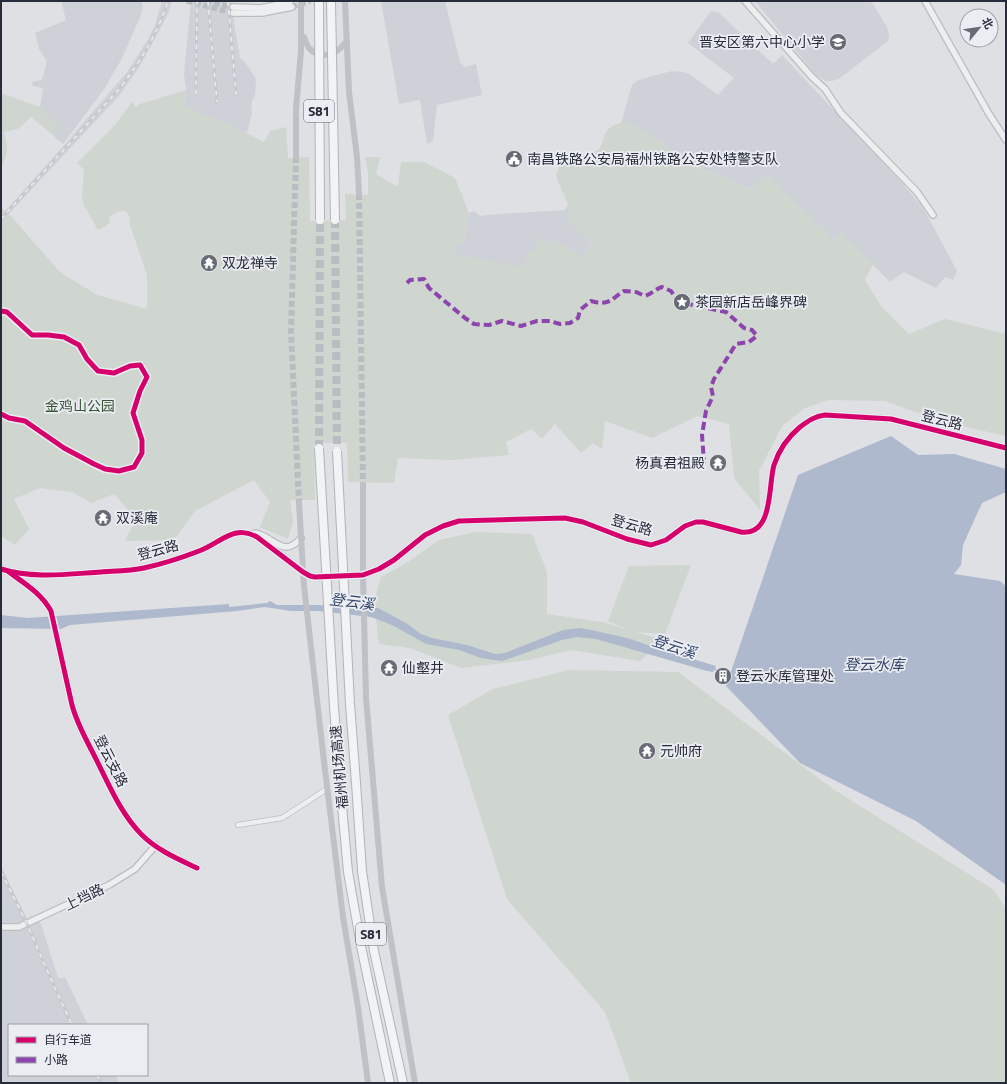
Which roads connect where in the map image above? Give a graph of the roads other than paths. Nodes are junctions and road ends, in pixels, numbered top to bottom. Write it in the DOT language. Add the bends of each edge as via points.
graph roads {
  1 [pos="301,1"];
  2 [pos="319,1"];
  3 [pos="331,1"];
  4 [pos="346,1"];
  5 [pos="745,1"];
  6 [pos="925,1"];
  7 [pos="291,4"];
  8 [pos="233,10"];
  9 [pos="302,26"];
  10 [pos="347,41"];
  11 [pos="1006,140"];
  12 [pos="296,157"];
  13 [pos="359,194"];
  14 [pos="934,215"];
  15 [pos="320,220"];
  16 [pos="335,220"];
  17 [pos="318,448"];
  18 [pos="1006,448"];
  19 [pos="337,451"];
  20 [pos="363,485"];
  21 [pos="299,503"];
  22 [pos="249,532"];
  23 [pos="258,534"];
  24 [pos="301,538"];
  25 [pos="4,570"];
  26 [pos="303,572"];
  27 [pos="363,575"];
  28 [pos="327,789"];
  29 [pos="238,825"];
  30 [pos="156,845"];
  31 [pos="197,868"];
  32 [pos="1,927"];
  33 [pos="396,1053"];
  34 [pos="384,1056"];
  35 [pos="368,1083"];
  36 [pos="387,1083"];
  37 [pos="390,1083"];
  38 [pos="402,1083"];
  39 [pos="406,1083"];
  40 [pos="415,1083"];
  1 -- 9 [label="main road"];
  2 -- 15 [label="highway, S81, bridge"];
  3 -- 16 [label="highway, S81, bridge"];
  4 -- 10 [label="main road"];
  5 -- 14 [label="street" via="825,89 841,113 916,192"];
  6 -- 11 [label="street"];
  7 -- 8 [label="street"];
  9 -- 10 [label="main road" via="306,45 316,54 335,52"];
  9 -- 12 [label="main road" via="296,109"];
  10 -- 13 [label="main road"];
  17 -- 34 [label="highway, 福州机场高速 / S81, bridge" via="334,707 348,872"];
  18 -- 27 [label="street, 登云路" via="891,419 821,415 796,430 783,446 774,467 765,517 760,526 751,531 741,532 696,522 685,526 666,540 651,545 565,518 459,522 448,524 425,535 394,560"];
  19 -- 33 [label="highway, 福州机场高速 / S81, bridge" via="350,704 362,870 374,951"];
  20 -- 27 [label="main road"];
  21 -- 24 [label="main road"];
  22 -- 23 [label="street"];
  22 -- 25 [label="street, 登云路" via="234,534 199,551 136,569 50,575"];
  22 -- 26 [label="street, 登云路" via="258,536"];
  23 -- 24 [label="street" via="287,548"];
  23 -- 26 [label="street" via="292,560"];
  24 -- 26 [label="main road"];
  25 -- 30 [label="street, 登云支路" via="38,593 46,603 52,616 79,725 125,813 142,834"];
  26 -- 27 [label="street, 登云路" via="315,577"];
  26 -- 28 [label="main road"];
  27 -- 40 [label="main road" via="366,698 382,887"];
  28 -- 29 [label="street" via="282,818"];
  28 -- 35 [label="main road"];
  30 -- 31 [label="street, 登云支路"];
  30 -- 32 [label="street, 上垱路" via="138,866 109,885 19,927"];
  33 -- 38 [label="highway, 福州机场高速 / S81"];
  33 -- 39 [label="highway"];
  34 -- 36 [label="highway"];
  34 -- 37 [label="highway, 福州机场高速 / S81"];
}
